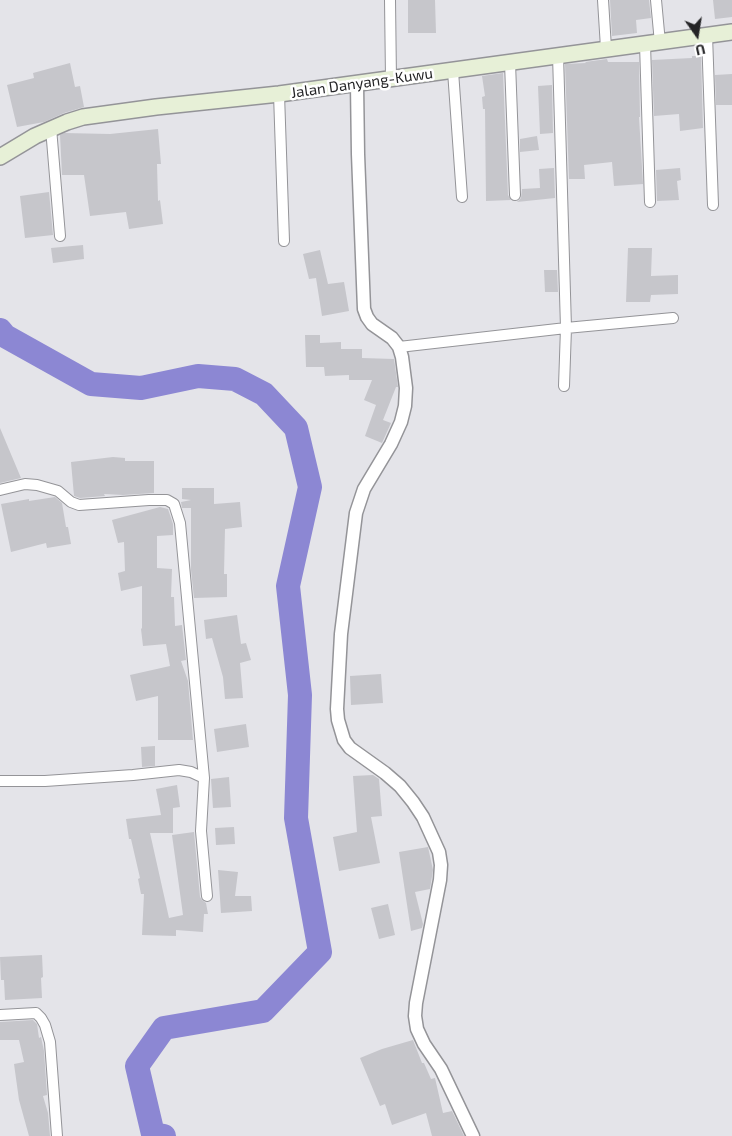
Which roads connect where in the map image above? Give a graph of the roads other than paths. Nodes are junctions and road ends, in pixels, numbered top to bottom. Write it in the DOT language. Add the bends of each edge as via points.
graph roads {
  1 [pos="390,0"];
  2 [pos="603,0"];
  3 [pos="656,0"];
  4 [pos="732,32"];
  5 [pos="707,35"];
  6 [pos="652,44"];
  7 [pos="606,48"];
  8 [pos="558,55"];
  9 [pos="510,64"];
  10 [pos="453,71"];
  11 [pos="391,79"];
  12 [pos="357,84"];
  13 [pos="279,94"];
  14 [pos="51,128"];
  15 [pos="0,157"];
  16 [pos="515,195"];
  17 [pos="462,197"];
  18 [pos="650,202"];
  19 [pos="713,205"];
  20 [pos="60,236"];
  21 [pos="284,241"];
  22 [pos="673,318"];
  23 [pos="566,328"];
  24 [pos="399,347"];
  25 [pos="564,386"];
  26 [pos="0,490"];
  27 [pos="204,778"];
  28 [pos="0,781"];
  29 [pos="207,896"];
  30 [pos="0,1015"];
  31 [pos="57,1136"];
  32 [pos="473,1136"];
  1 -- 11 [label="street"];
  2 -- 7 [label="street"];
  3 -- 6 [label="street"];
  4 -- 5 [label="main road, Jalan Danyang-Kuwu"];
  5 -- 6 [label="main road, Jalan Danyang-Kuwu"];
  5 -- 19 [label="street"];
  6 -- 7 [label="main road, Jalan Danyang-Kuwu"];
  6 -- 18 [label="street"];
  7 -- 8 [label="main road, Jalan Danyang-Kuwu"];
  8 -- 9 [label="main road, Jalan Danyang-Kuwu"];
  8 -- 23 [label="street"];
  9 -- 10 [label="main road, Jalan Danyang-Kuwu"];
  9 -- 16 [label="street"];
  10 -- 11 [label="main road, Jalan Danyang-Kuwu"];
  10 -- 17 [label="street"];
  11 -- 12 [label="main road, Jalan Danyang-Kuwu"];
  12 -- 13 [label="main road, Jalan Danyang-Kuwu"];
  12 -- 24 [label="street" via="364,309 372,324"];
  13 -- 14 [label="main road, Jalan Danyang-Kuwu" via="83,117"];
  13 -- 21 [label="street"];
  14 -- 15 [label="main road, Jalan Danyang-Kuwu"];
  14 -- 20 [label="street"];
  22 -- 23 [label="street"];
  23 -- 24 [label="street"];
  23 -- 25 [label="street"];
  24 -- 32 [label="street" via="404,370 405,406 401,422 364,489 356,513 341,634 338,720 350,748 385,773 404,792 423,817 439,852 440,880 415,1016 424,1044 441,1069"];
  26 -- 27 [label="street" via="25,484 37,485 58,490 79,506 148,500 167,500 174,504 180,523"];
  27 -- 28 [label="street" via="179,770 44,781"];
  27 -- 29 [label="street" via="201,831"];
  30 -- 31 [label="street" via="36,1013 45,1026 50,1042"];
}
